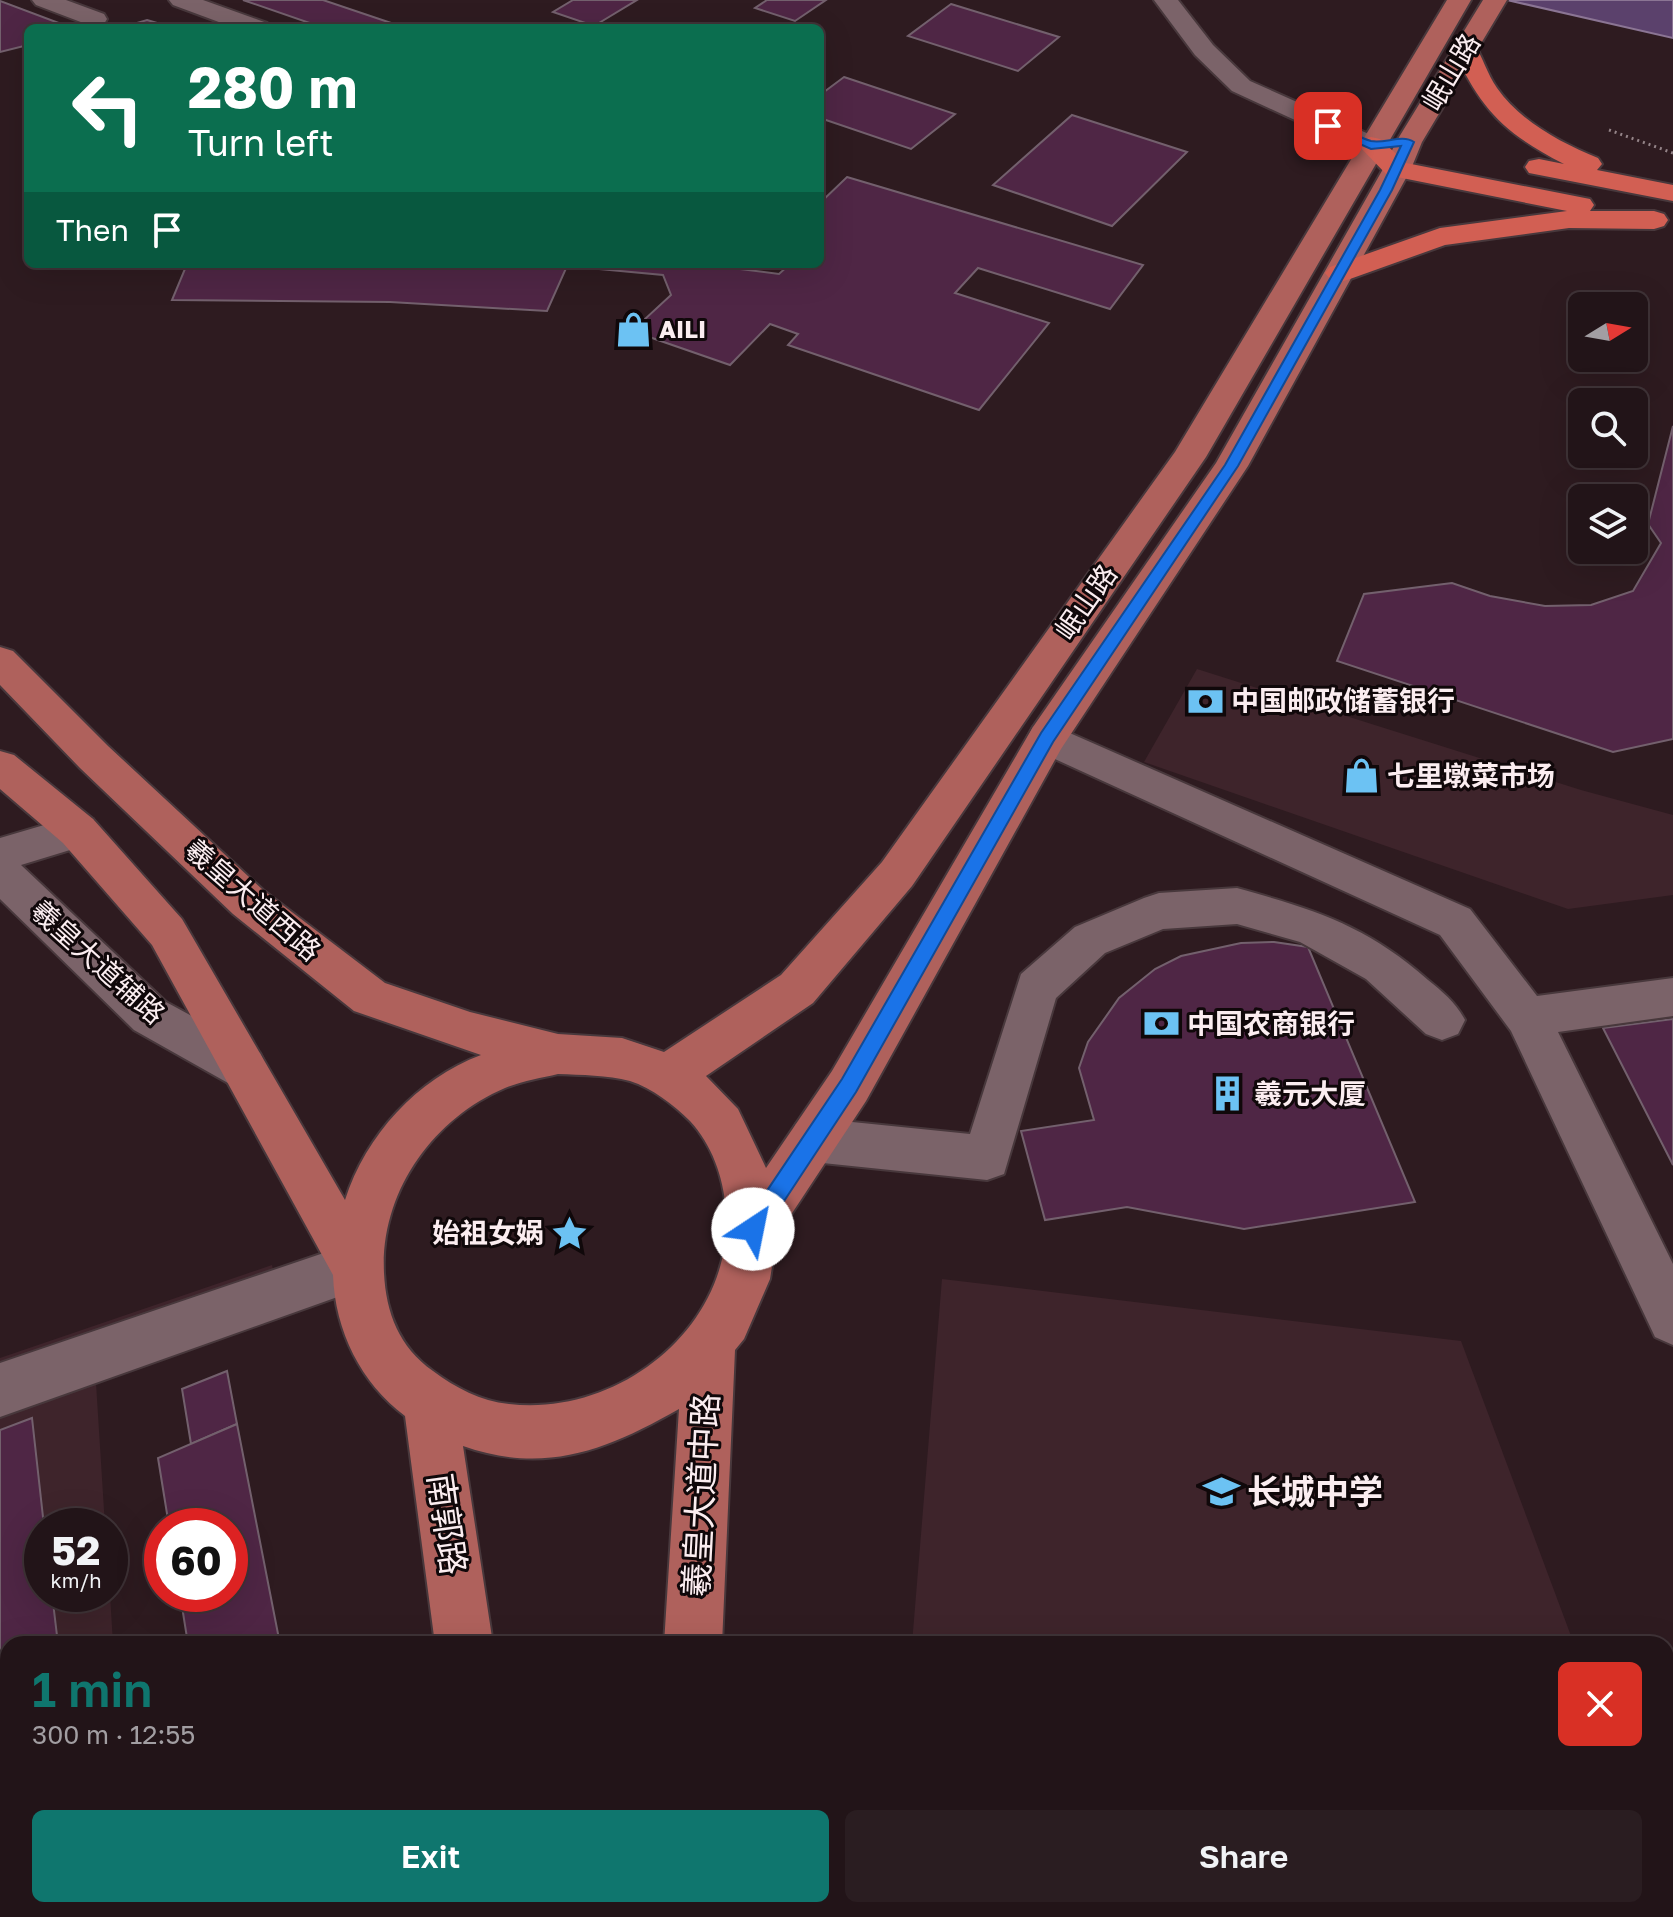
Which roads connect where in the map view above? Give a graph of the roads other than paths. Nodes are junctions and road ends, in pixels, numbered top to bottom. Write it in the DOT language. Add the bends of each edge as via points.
graph roads {
  1 [pos="44,0"];
  2 [pos="181,0"];
  3 [pos="1166,0"];
  4 [pos="1495,0"];
  5 [pos="1453,9"];
  6 [pos="95,19"];
  7 [pos="247,24"];
  8 [pos="1465,49"];
  9 [pos="1403,151"];
  10 [pos="1518,163"];
  11 [pos="1665,192"];
  12 [pos="1663,222"];
  13 [pos="1340,273"];
  14 [pos="0,661"];
  15 [pos="1047,738"];
  16 [pos="0,766"];
  17 [pos="78,831"];
  18 [pos="0,855"];
  19 [pos="0,872"];
  20 [pos="1673,997"];
  21 [pos="1527,1017"];
  22 [pos="1442,1020"];
  23 [pos="558,1054"];
  24 [pos="244,1068"];
  25 [pos="667,1076"];
  26 [pos="813,1140"];
  27 [pos="753,1229"];
  28 [pos="356,1267"];
  29 [pos="1673,1319"];
  30 [pos="709,1346"];
  31 [pos="0,1390"];
  32 [pos="430,1404"];
  33 [pos="463,1636"];
  34 [pos="693,1636"];
  1 -- 6 [label="street"];
  2 -- 7 [label="street"];
  3 -- 9 [label="street" via="1204,50 1241,86"];
  4 -- 8 [label="main road, 岷山路"];
  5 -- 9 [label="main road, 岷山路"];
  8 -- 9 [label="main road, 岷山路"];
  8 -- 11 [label="highway" via="1483,87 1518,124 1568,156"];
  9 -- 12 [label="highway"];
  9 -- 13 [label="main road, 岷山路"];
  9 -- 25 [label="main road, 岷山路" via="897,874 797,989"];
  10 -- 11 [label="highway"];
  12 -- 13 [label="highway" via="1569,219 1454,235"];
  13 -- 15 [label="main road, 岷山路" via="1231,466"];
  14 -- 23 [label="main road, 羲皇大道西路" via="248,902 370,997 470,1032"];
  15 -- 21 [label="street" via="1455,922"];
  15 -- 26 [label="main road, 岷山路"];
  16 -- 17 [label="main road"];
  17 -- 18 [label="street"];
  17 -- 24 [label="main road" via="167,932"];
  19 -- 24 [label="street, 羲皇大道辅路" via="150,1016"];
  20 -- 21 [label="street"];
  21 -- 29 [label="street"];
  22 -- 26 [label="street" via="1382,966 1312,927 1237,906 1159,911 1090,940 1037,988 987,1158"];
  23 -- 25 [label="main road" via="596,1054"];
  23 -- 28 [label="main road" via="483,1075 417,1122 372,1189 359,1228"];
  24 -- 28 [label="main road"];
  25 -- 27 [label="main road" via="697,1096 721,1122 750,1190"];
  26 -- 27 [label="main road, 岷山路"];
  27 -- 30 [label="main road" via="747,1269 732,1309"];
  28 -- 31 [label="street"];
  28 -- 32 [label="main road" via="375,1345 398,1378"];
  30 -- 32 [label="main road" via="641,1405 554,1433 510,1433 467,1423"];
  30 -- 34 [label="main road, 羲皇大道中路"];
  32 -- 33 [label="main road, 南郭路"];
}
